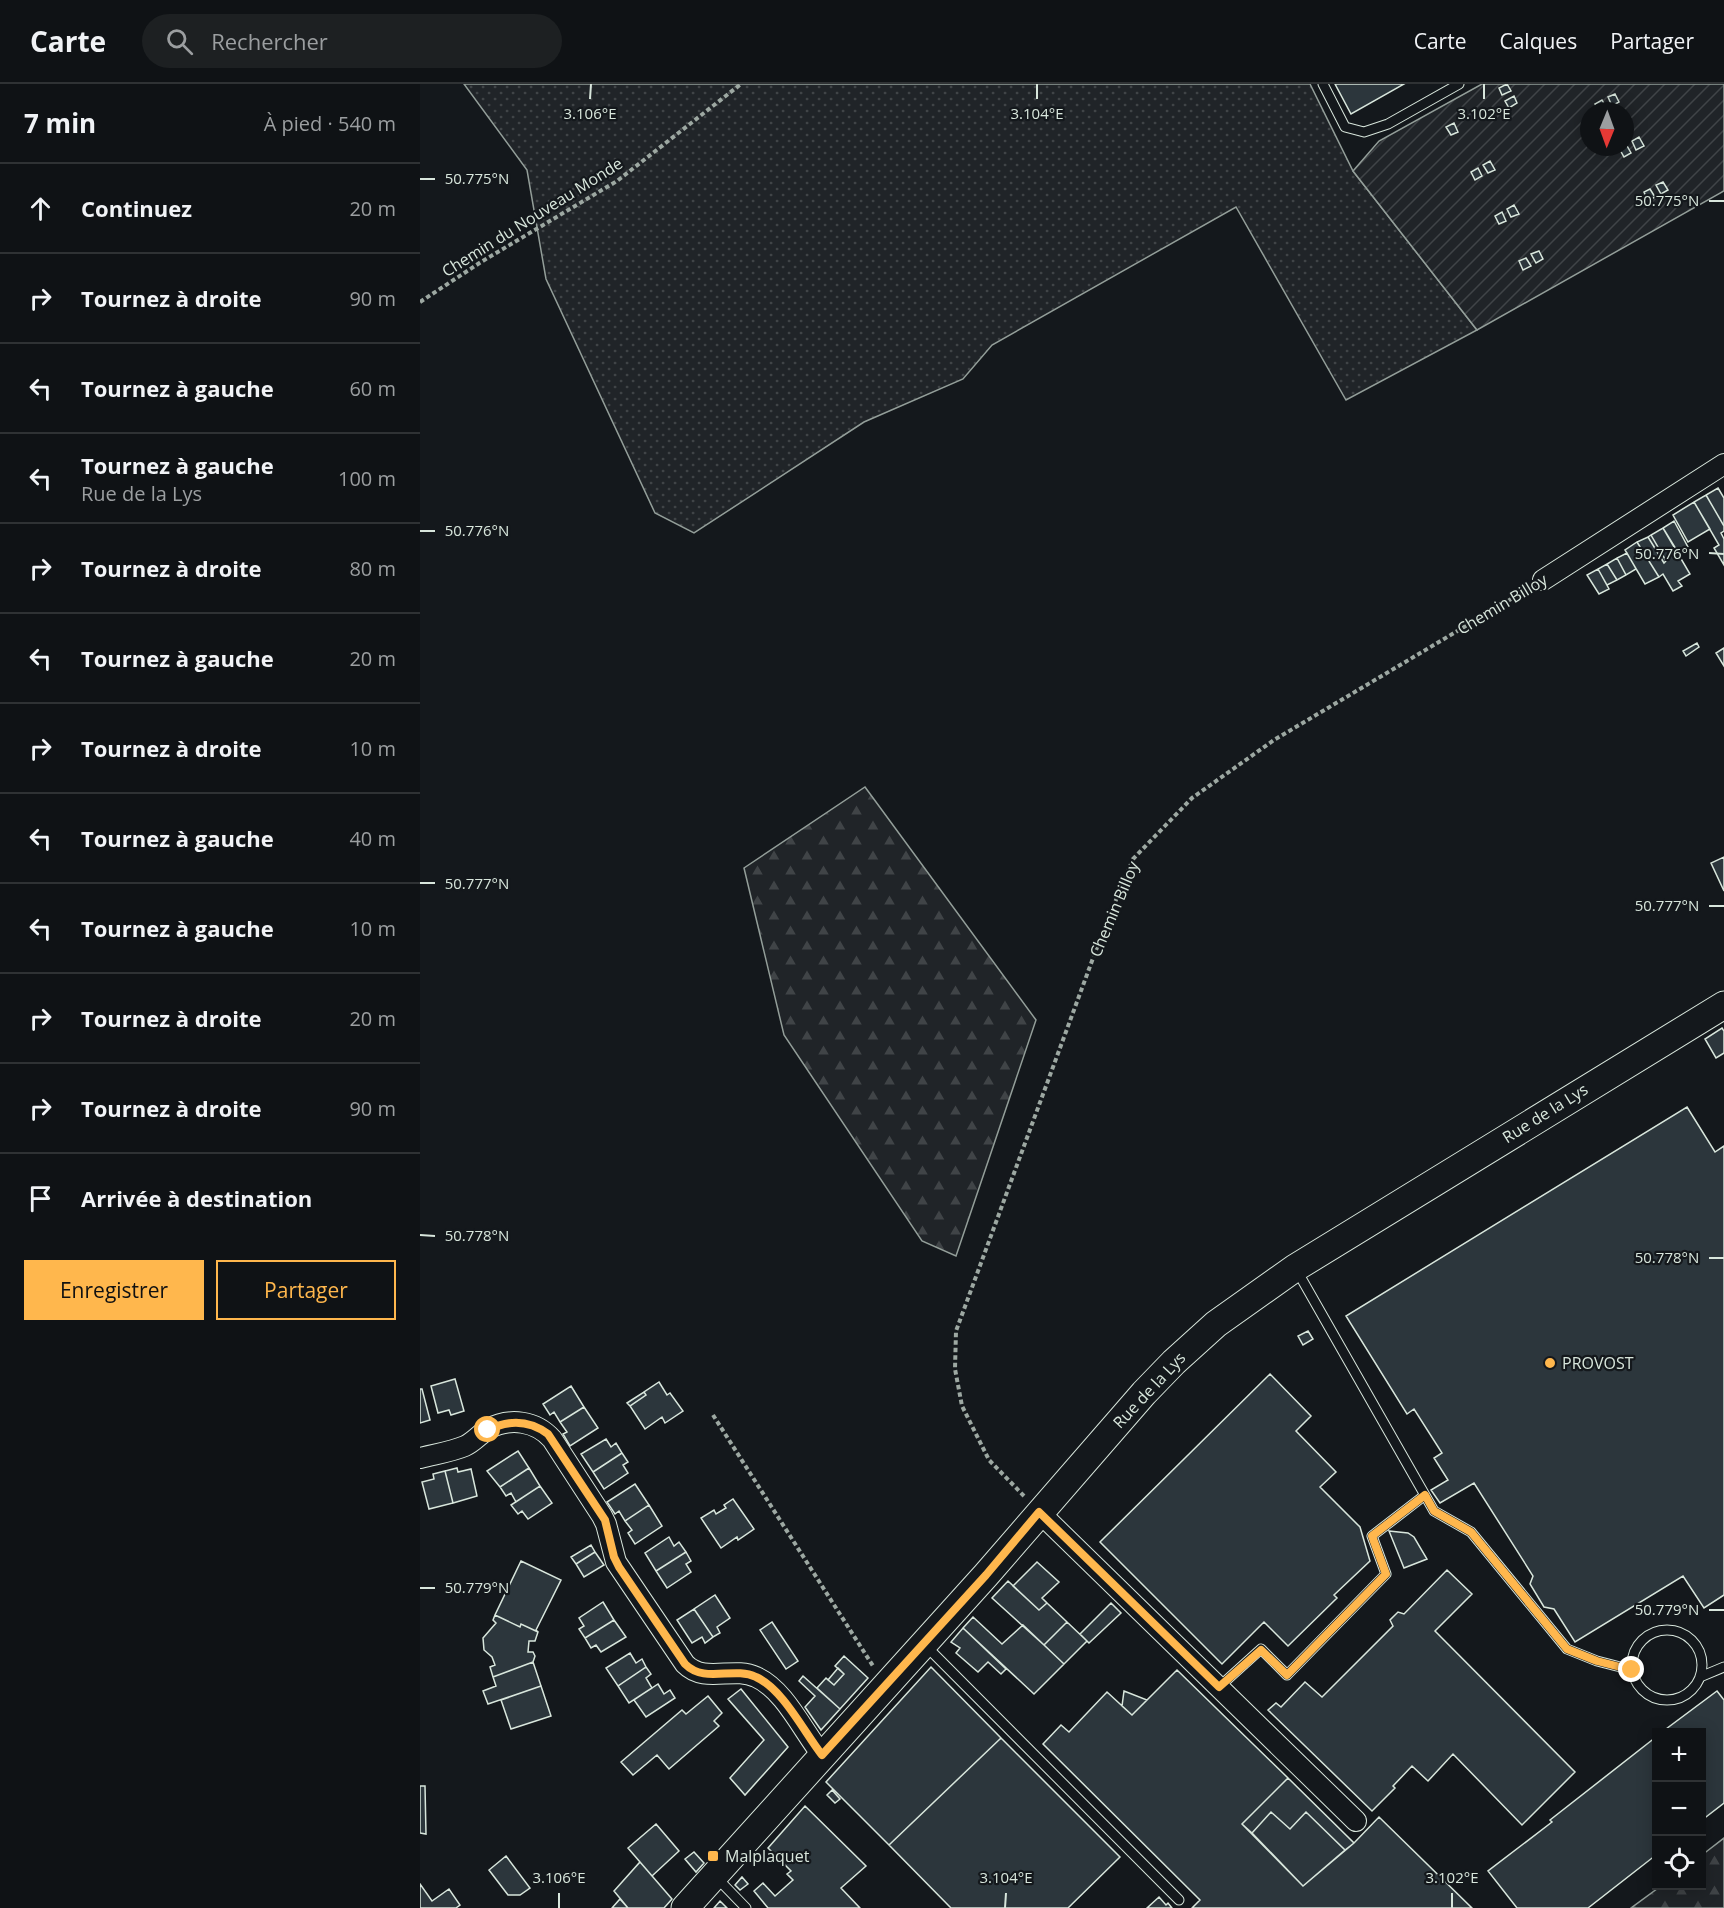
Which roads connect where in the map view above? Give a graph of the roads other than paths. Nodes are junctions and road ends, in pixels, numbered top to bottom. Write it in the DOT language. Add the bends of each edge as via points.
graph roads {
  1 [pos="1323,84"];
  2 [pos="1460,84"];
  3 [pos="1724,464"];
  4 [pos="1543,580"];
  5 [pos="1724,1005"];
  6 [pos="1295,1268"];
  7 [pos="420,1458"];
  8 [pos="1425,1495"];
  9 [pos="1039,1512"];
  10 [pos="923,1644"];
  11 [pos="1724,1667"];
  12 [pos="1632,1670"];
  13 [pos="1700,1677"];
  14 [pos="1219,1687"];
  15 [pos="822,1755"];
  16 [pos="1356,1821"];
  17 [pos="715,1875"];
  18 [pos="1179,1900"];
  19 [pos="685,1908"];
  20 [pos="746,1908"];
  1 -- 2 [label="lane" via="1345,127 1364,132 1388,124"];
  3 -- 4 [label="street, Chemin Billoy"];
  5 -- 6 [label="main road, Rue de la Lys"];
  6 -- 8 [label="lane"];
  6 -- 9 [label="main road, Rue de la Lys" via="1216,1324 1174,1362"];
  7 -- 15 [label="street" via="466,1445 506,1423 529,1424 542,1430 552,1439 602,1516 616,1562 685,1664 701,1674 742,1673 758,1677 786,1704"];
  8 -- 12 [label="lane" via="1434,1511 1471,1532 1567,1649"];
  8 -- 14 [label="lane" via="1372,1536 1386,1574 1287,1675 1261,1650"];
  9 -- 10 [label="main road, Rue de la Lys"];
  9 -- 14 [label="street"];
  10 -- 15 [label="main road, Rue de la Lys"];
  10 -- 18 [label="lane"];
  11 -- 13 [label="lane"];
  12 -- 13 [label="lane" via="1642,1690 1663,1700 1686,1695"];
  12 -- 13 [label="lane" via="1632,1658 1643,1638 1665,1629 1687,1635 1695,1644 1701,1654"];
  14 -- 16 [label="street"];
  15 -- 17 [label="main road, Rue de la Lys"];
  17 -- 19 [label="main road, Rue de la Lys"];
  17 -- 20 [label="lane"];
}
